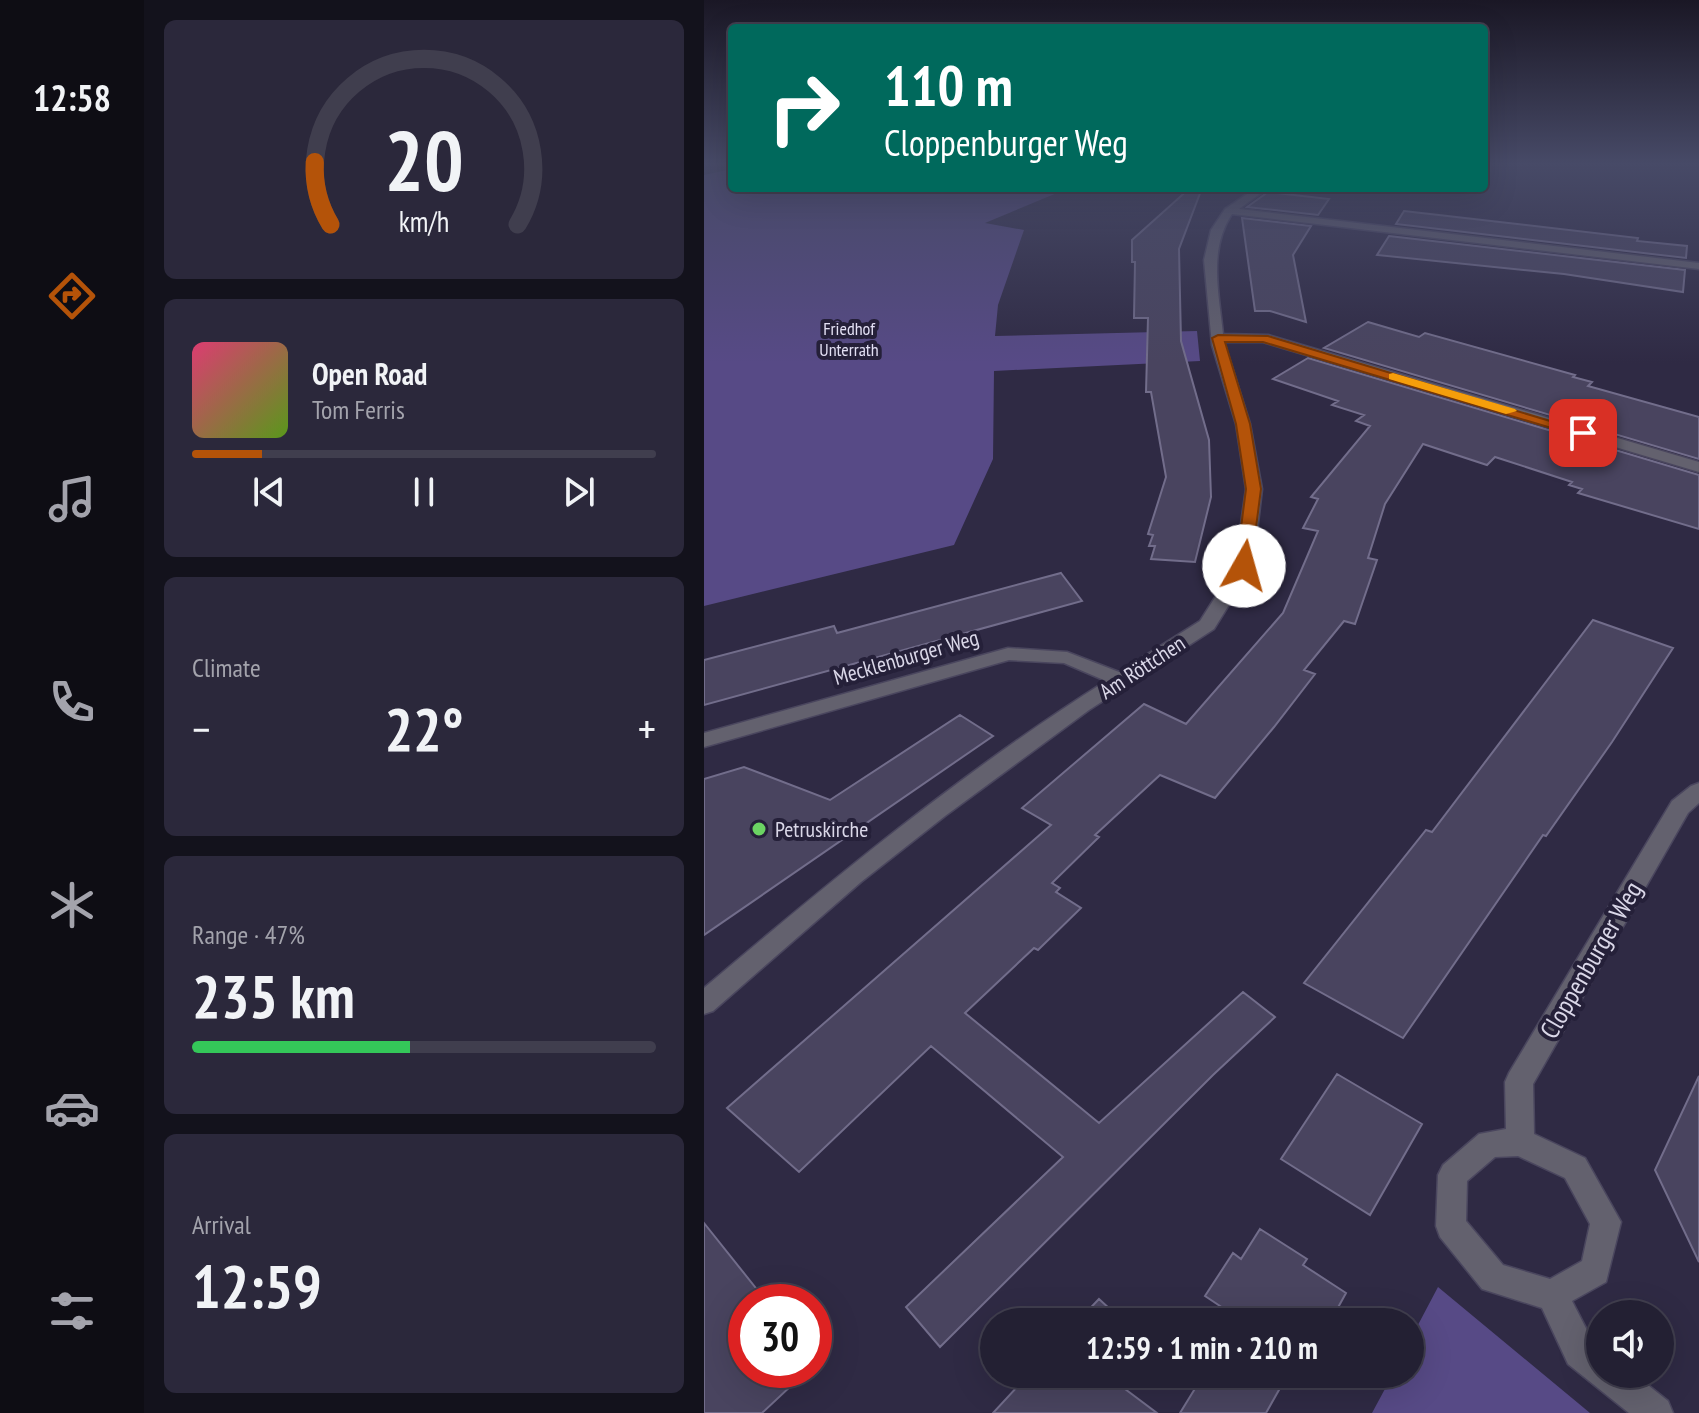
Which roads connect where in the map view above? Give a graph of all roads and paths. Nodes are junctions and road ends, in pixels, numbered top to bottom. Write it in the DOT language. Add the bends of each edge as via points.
graph roads {
  1 [pos="1216,231"];
  2 [pos="1399,231"];
  3 [pos="1699,266"];
  4 [pos="1218,338"];
  5 [pos="1699,467"];
  6 [pos="1121,681"];
  7 [pos="704,740"];
  8 [pos="1699,791"];
  9 [pos="704,1003"];
  10 [pos="1520,1142"];
  11 [pos="1552,1295"];
  12 [pos="1586,1357"];
  13 [pos="1625,1388"];
  14 [pos="1656,1413"];
  1 -- 4 [label="street, Am Röttchen" via="1210,260"];
  2 -- 3 [label="street"];
  4 -- 5 [label="street" via="1264,338"];
  4 -- 6 [label="street, Am Röttchen" via="1243,424 1254,489 1244,566 1207,625"];
  6 -- 7 [label="street, Mecklenburger Weg" via="1077,658 1008,654"];
  6 -- 9 [label="street, Am Röttchen" via="937,810"];
  8 -- 10 [label="street, Cloppenburger Weg" via="1680,807 1519,1082"];
  10 -- 11 [label="street" via="1575,1168 1606,1222 1595,1271"];
  10 -- 11 [label="street" via="1489,1144 1453,1175 1451,1226 1493,1278"];
  11 -- 12 [label="street"];
  13 -- 14 [label="street"];
}
